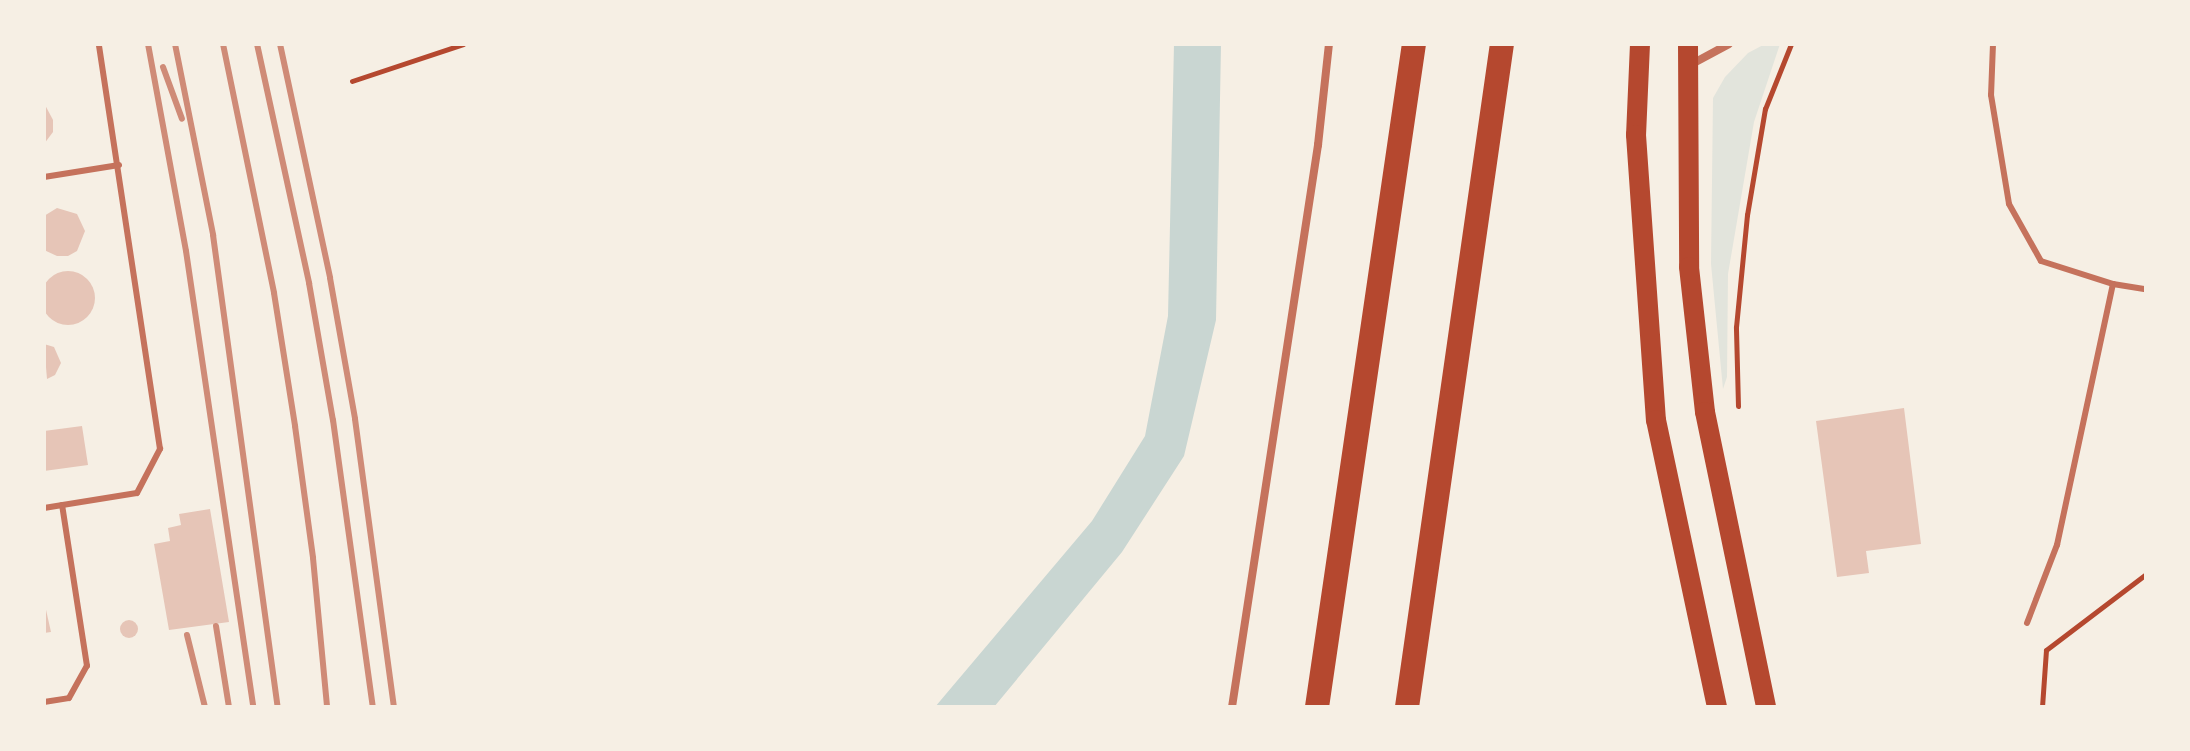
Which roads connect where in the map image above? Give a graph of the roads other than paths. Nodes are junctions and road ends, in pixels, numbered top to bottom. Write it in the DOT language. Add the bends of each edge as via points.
graph roads {
  1 [pos="99,44"];
  2 [pos="1329,44"];
  3 [pos="1414,44"];
  4 [pos="1502,44"];
  5 [pos="1640,44"];
  6 [pos="1688,44"];
  7 [pos="1729,44"];
  8 [pos="1993,44"];
  9 [pos="1686,67"];
  10 [pos="119,165"];
  11 [pos="44,177"];
  12 [pos="2113,284"];
  13 [pos="2146,289"];
  14 [pos="62,505"];
  15 [pos="44,508"];
  16 [pos="2027,623"];
  17 [pos="44,702"];
  18 [pos="1232,707"];
  19 [pos="1317,707"];
  20 [pos="1407,707"];
  21 [pos="1717,707"];
  22 [pos="1766,707"];
  1 -- 10 [label="lane"];
  2 -- 18 [label="street"];
  3 -- 19 [label="highway"];
  4 -- 20 [label="highway"];
  5 -- 21 [label="main road" via="1636,135 1656,420"];
  6 -- 9 [label="main road"];
  7 -- 9 [label="street"];
  8 -- 12 [label="lane" via="1991,95 2009,204 2041,261"];
  9 -- 22 [label="main road" via="1689,267 1705,412"];
  10 -- 11 [label="lane"];
  10 -- 14 [label="lane" via="160,449 137,493"];
  12 -- 13 [label="lane"];
  12 -- 16 [label="lane" via="2057,545"];
  14 -- 15 [label="lane"];
  14 -- 17 [label="lane" via="87,666 69,698"];
}
